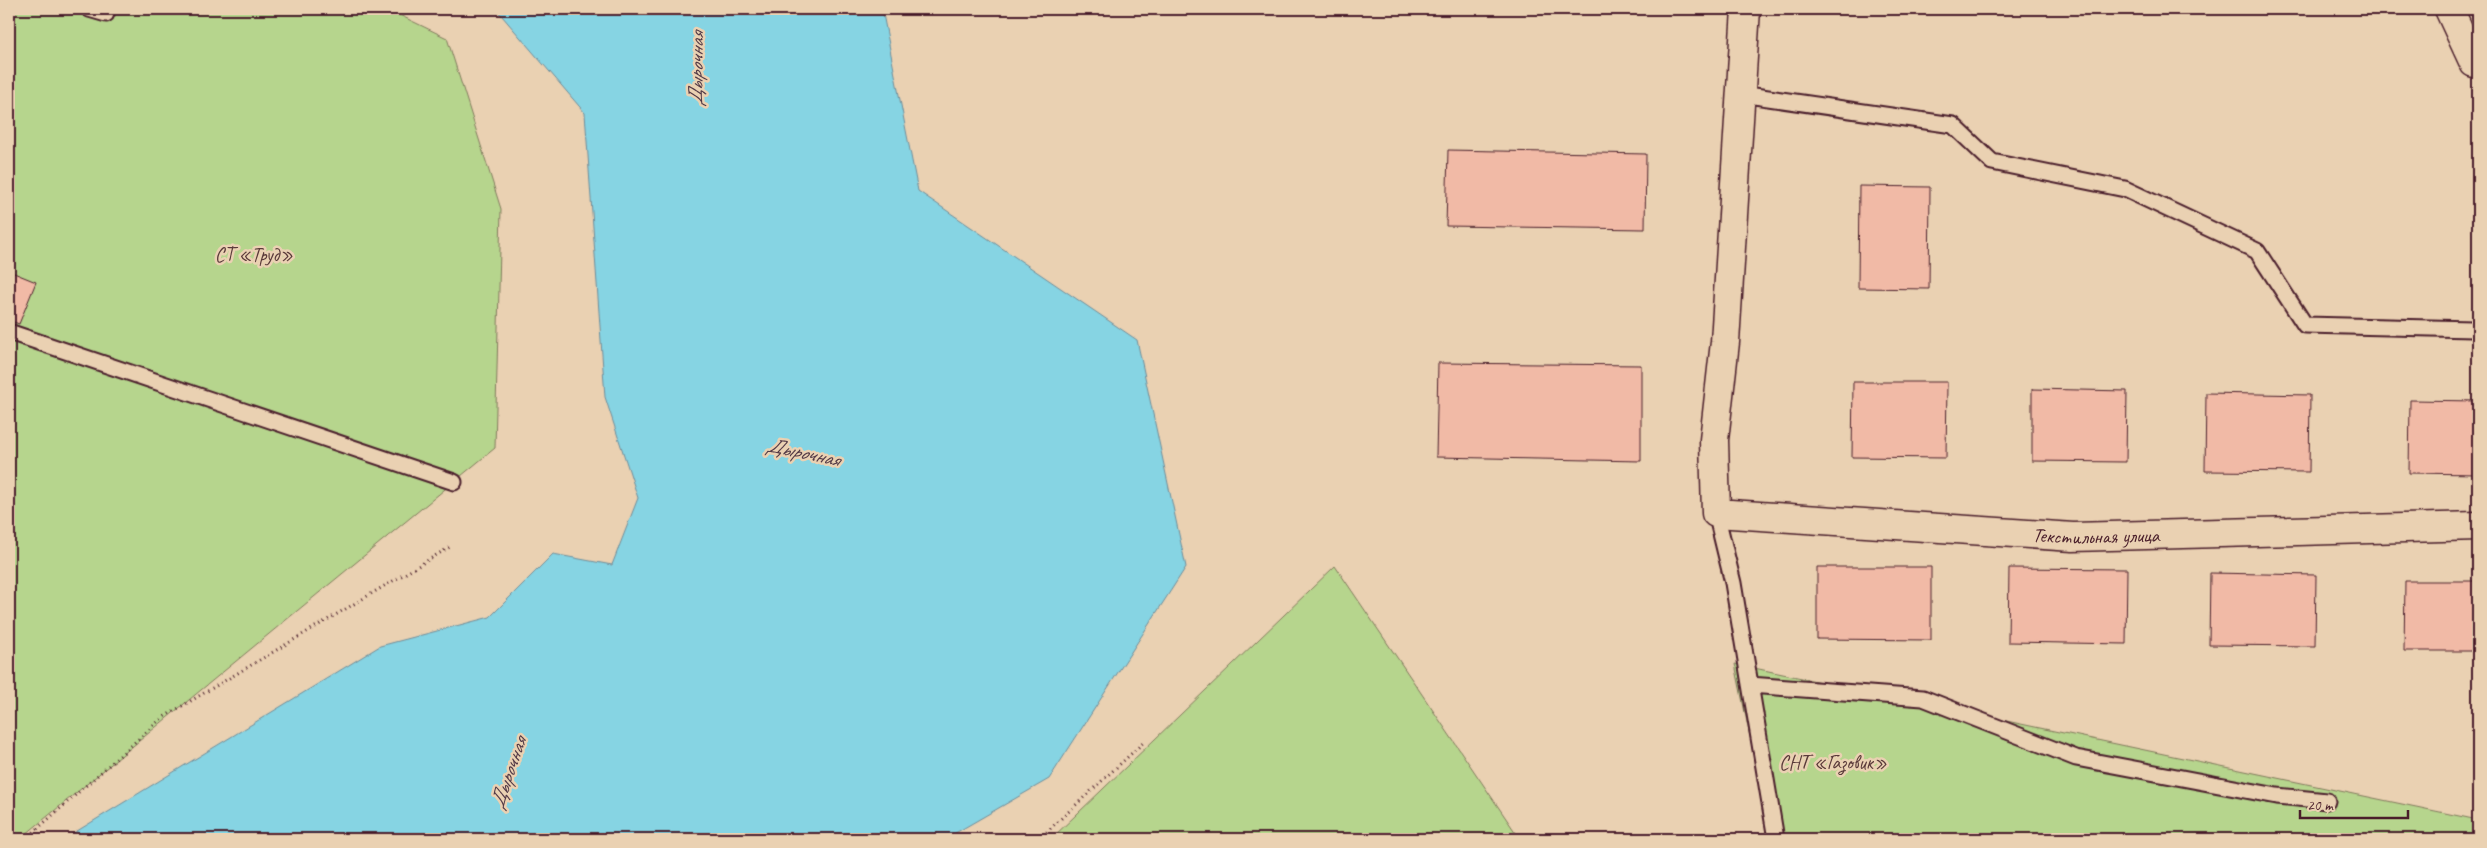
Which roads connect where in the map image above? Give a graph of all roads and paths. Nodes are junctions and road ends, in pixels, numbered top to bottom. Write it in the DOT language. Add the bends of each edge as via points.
graph roads {
  1 [pos="89,9"];
  2 [pos="1746,9"];
  3 [pos="2449,9"];
  4 [pos="106,14"];
  5 [pos="2478,64"];
  6 [pos="1741,94"];
  7 [pos="2474,329"];
  8 [pos="9,332"];
  9 [pos="454,482"];
  10 [pos="1716,513"];
  11 [pos="2478,526"];
  12 [pos="450,547"];
  13 [pos="1750,685"];
  14 [pos="1145,740"];
  15 [pos="2327,800"];
  16 [pos="26,839"];
  17 [pos="1039,839"];
  18 [pos="1776,839"];
  1 -- 4 [label="lane"];
  2 -- 6 [label="street"];
  3 -- 5 [label="street" via="2474,63"];
  6 -- 7 [label="lane" via="1953,125 1992,162 2125,190 2257,251 2305,325"];
  6 -- 10 [label="street" via="1725,342 1714,440"];
  8 -- 9 [label="lane"];
  10 -- 11 [label="street, Текстильная улица" via="2074,537"];
  10 -- 13 [label="lane" via="1733,583"];
  12 -- 16 [label="path" via="162,718"];
  13 -- 15 [label="lane" via="1923,698 2076,758 2277,796"];
  13 -- 18 [label="lane"];
  14 -- 17 [label="path"];
}
